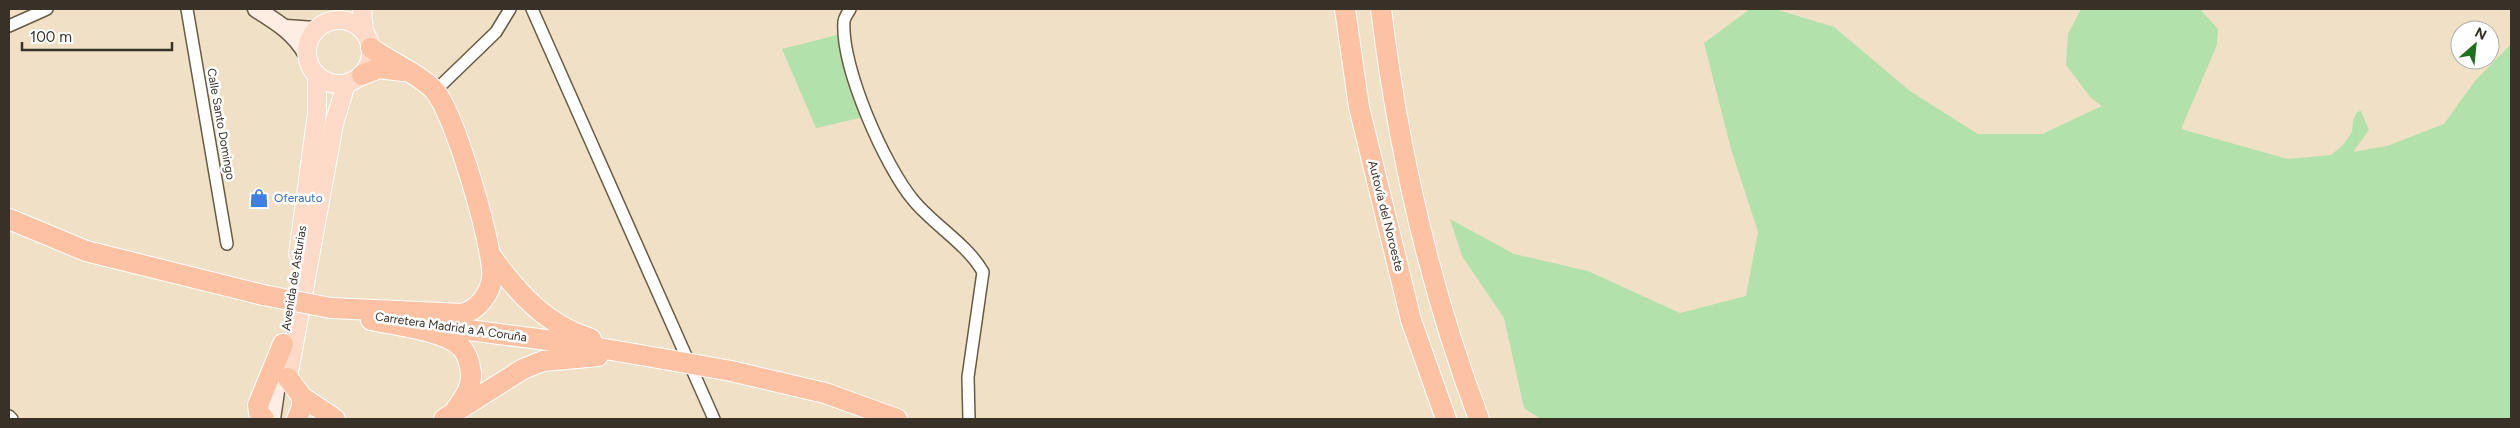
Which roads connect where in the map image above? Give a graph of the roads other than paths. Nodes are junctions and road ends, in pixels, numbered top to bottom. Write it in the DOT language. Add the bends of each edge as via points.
graph roads {
  1 [pos="47,9"];
  2 [pos="187,9"];
  3 [pos="256,9"];
  4 [pos="362,9"];
  5 [pos="510,9"];
  6 [pos="532,9"];
  7 [pos="850,9"];
  8 [pos="1344,9"];
  9 [pos="1381,9"];
  10 [pos="325,20"];
  11 [pos="9,26"];
  12 [pos="286,28"];
  13 [pos="368,40"];
  14 [pos="307,55"];
  15 [pos="408,72"];
  16 [pos="317,76"];
  17 [pos="354,79"];
  18 [pos="435,91"];
  19 [pos="9,219"];
  20 [pos="227,244"];
  21 [pos="492,257"];
  22 [pos="330,308"];
  23 [pos="283,344"];
  24 [pos="658,358"];
  25 [pos="288,378"];
  26 [pos="302,397"];
  27 [pos="9,416"];
  28 [pos="446,418"];
  29 [pos="12,419"];
  30 [pos="264,419"];
  31 [pos="272,419"];
  32 [pos="282,419"];
  33 [pos="297,419"];
  34 [pos="335,419"];
  35 [pos="714,419"];
  36 [pos="897,419"];
  37 [pos="969,419"];
  38 [pos="1446,419"];
  39 [pos="1479,419"];
  1 -- 11 [label="street"];
  2 -- 20 [label="street, Calle Santo Domingo"];
  3 -- 12 [label="main road"];
  4 -- 13 [label="main road"];
  5 -- 18 [label="street" via="496,32"];
  6 -- 35 [label="street"];
  7 -- 37 [label="street" via="844,21 850,64 883,153 914,201 973,258 983,272 968,377"];
  8 -- 38 [label="highway, Autovía del Noroeste" via="1359,107 1409,310"];
  9 -- 39 [label="highway" via="1392,94 1414,202"];
  10 -- 12 [label="main road"];
  10 -- 13 [label="main road" via="354,23"];
  10 -- 14 [label="main road" via="308,41"];
  12 -- 14 [label="main road"];
  13 -- 15 [label="highway"];
  13 -- 17 [label="main road" via="370,61"];
  14 -- 16 [label="main road"];
  15 -- 17 [label="highway" via="379,68"];
  15 -- 18 [label="highway"];
  16 -- 17 [label="main road" via="329,83"];
  16 -- 23 [label="main road, Avenida de Asturias" via="317,113 310,172"];
  17 -- 25 [label="main road, Avenida de Asturias" via="334,124"];
  18 -- 21 [label="highway" via="460,144"];
  19 -- 22 [label="highway, Carretera Madrid a A Coruña, bridge" via="86,251 263,296"];
  21 -- 22 [label="highway" via="492,279 486,295 472,311 446,314"];
  21 -- 24 [label="highway" via="528,303 553,322 588,339"];
  22 -- 24 [label="highway, Carretera Madrid a A Coruña" via="437,327 570,343"];
  22 -- 28 [label="highway" via="444,338 461,347 473,377 465,397"];
  23 -- 30 [label="highway" via="258,405"];
  23 -- 31 [label="main road, Avenida de Asturias"];
  24 -- 28 [label="highway" via="615,355 543,361 506,379"];
  24 -- 36 [label="highway, Carretera Madrid a A Coruña, bridge" via="825,393"];
  25 -- 26 [label="highway"];
  25 -- 32 [label="main road, Avenida de Asturias"];
  26 -- 33 [label="highway"];
  26 -- 34 [label="highway"];
  27 -- 29 [label="street"];
}
